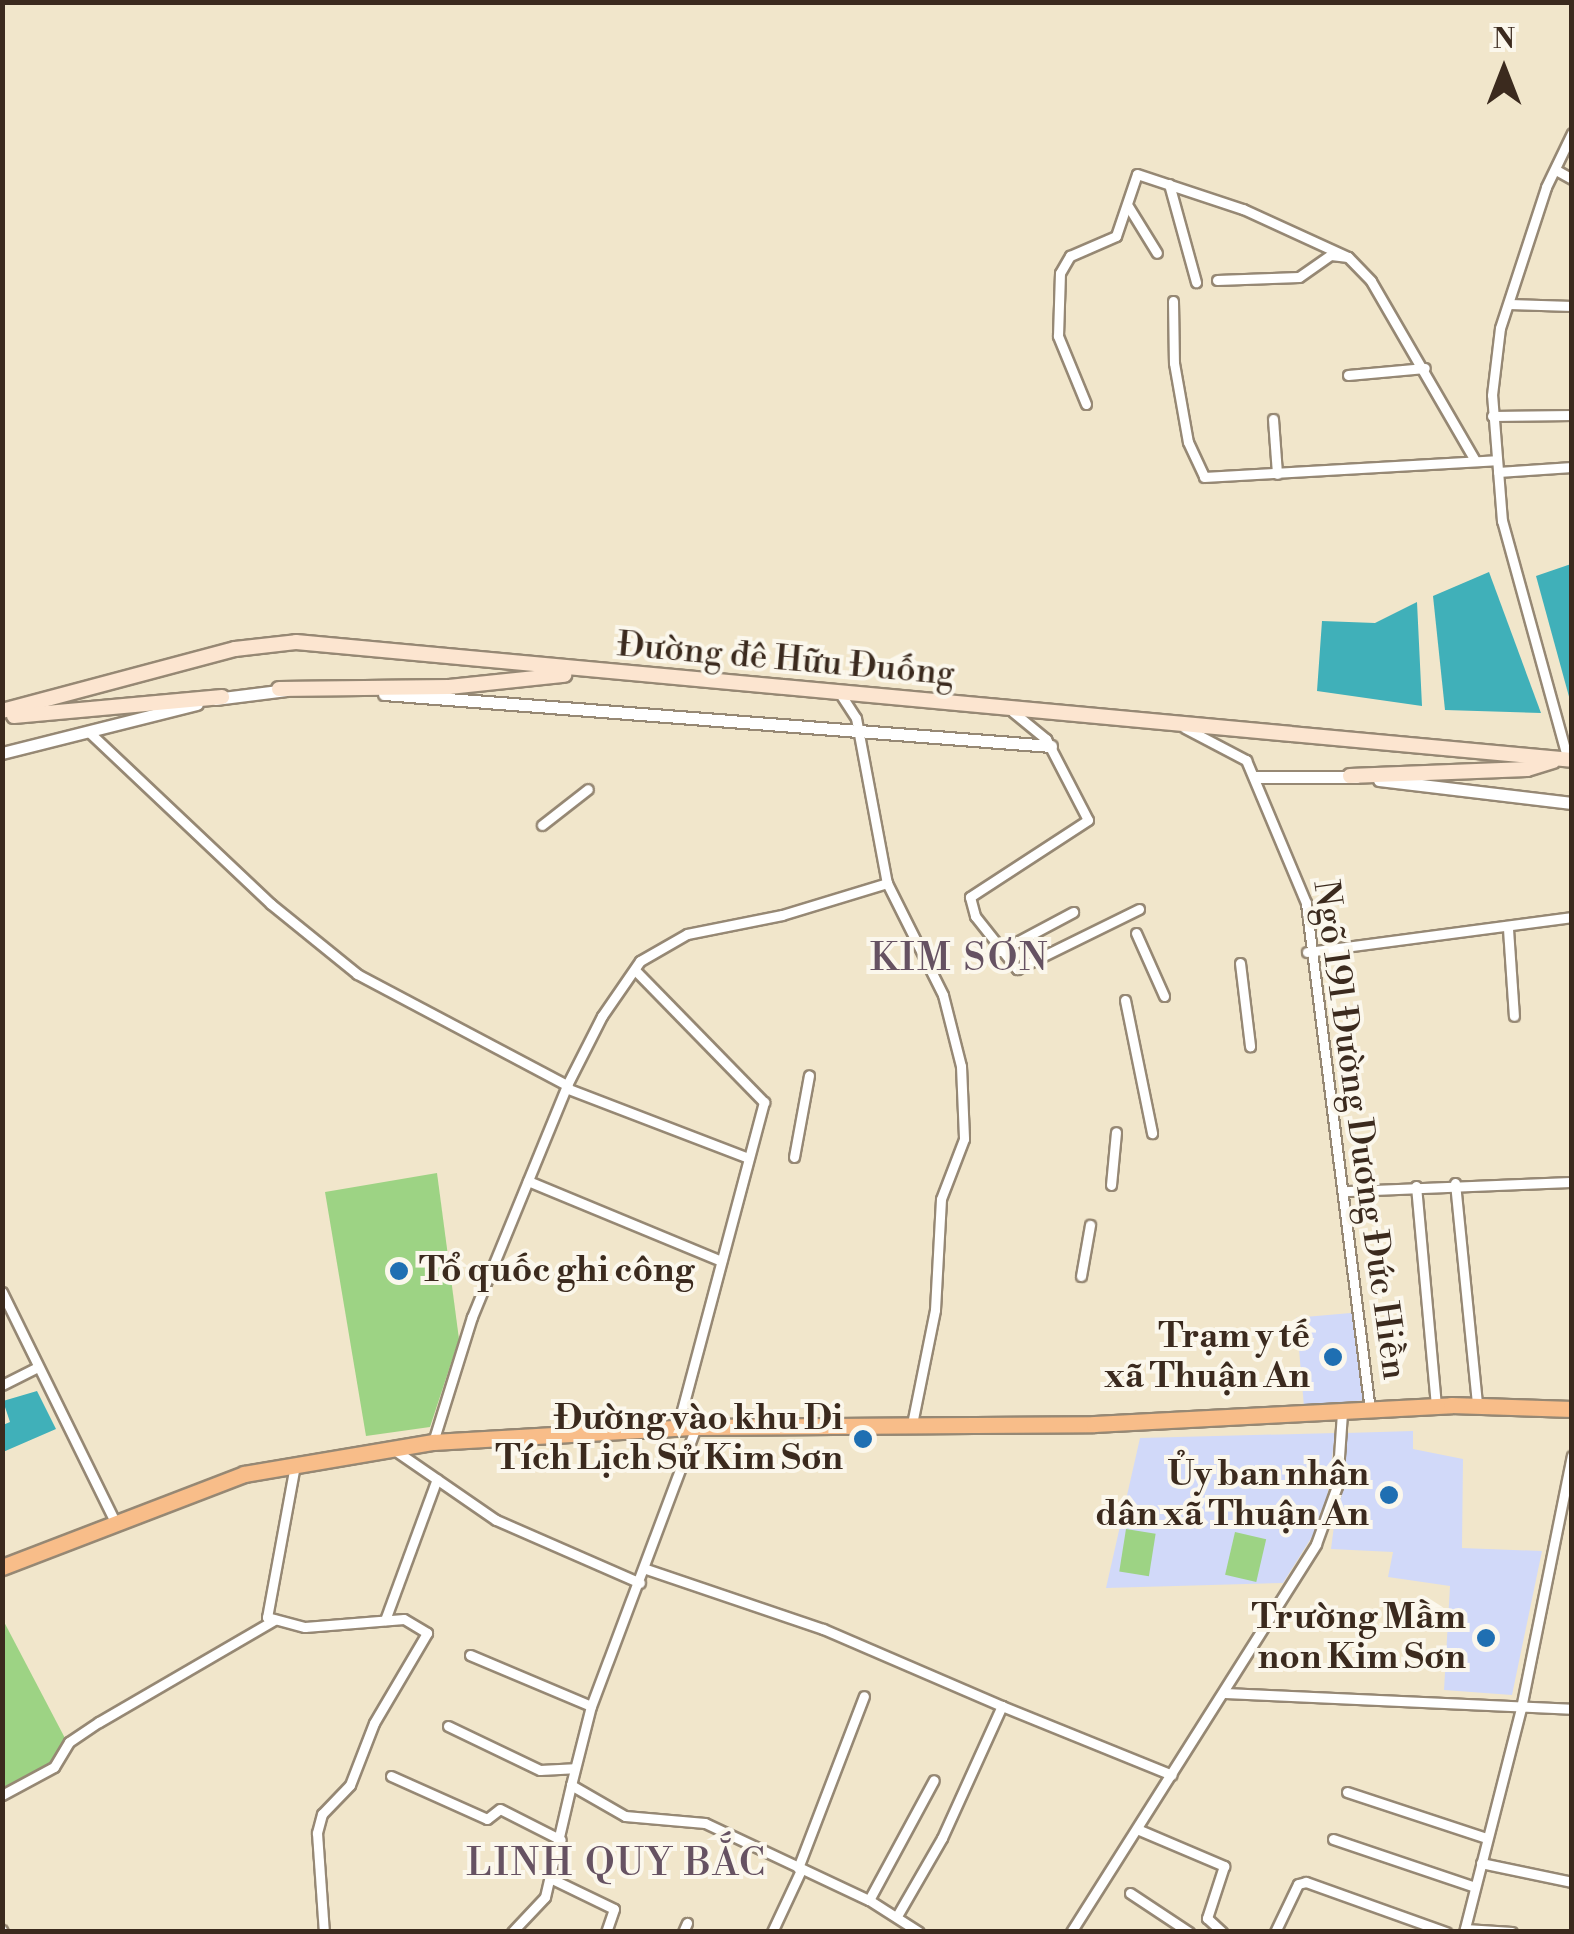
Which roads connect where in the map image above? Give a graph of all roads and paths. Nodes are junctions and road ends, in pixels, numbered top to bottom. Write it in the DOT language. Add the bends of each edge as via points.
graph roads {
  1 [pos="1572,134"];
  2 [pos="1556,170"];
  3 [pos="1572,178"];
  4 [pos="1169,184"];
  5 [pos="1128,206"];
  6 [pos="1156,253"];
  7 [pos="1348,257"];
  8 [pos="1216,280"];
  9 [pos="1196,282"];
  10 [pos="1173,301"];
  11 [pos="1508,304"];
  12 [pos="1572,306"];
  13 [pos="1425,368"];
  14 [pos="1348,375"];
  15 [pos="1086,404"];
  16 [pos="1492,416"];
  17 [pos="1572,416"];
  18 [pos="1273,420"];
  19 [pos="1474,458"];
  20 [pos="1496,460"];
  21 [pos="1572,467"];
  22 [pos="1498,472"];
  23 [pos="1277,474"];
  24 [pos="595,672"];
  25 [pos="279,690"];
  26 [pos="841,696"];
  27 [pos="222,697"];
  28 [pos="872,697"];
  29 [pos="1012,712"];
  30 [pos="2,713"];
  31 [pos="857,724"];
  32 [pos="1182,727"];
  33 [pos="90,733"];
  34 [pos="1051,746"];
  35 [pos="2,753"];
  36 [pos="1566,760"];
  37 [pos="1255,776"];
  38 [pos="1350,776"];
  39 [pos="588,789"];
  40 [pos="1572,803"];
  41 [pos="542,825"];
  42 [pos="887,883"];
  43 [pos="1139,908"];
  44 [pos="1074,912"];
  45 [pos="1572,917"];
  46 [pos="1508,929"];
  47 [pos="1136,933"];
  48 [pos="1000,951"];
  49 [pos="1310,952"];
  50 [pos="1240,963"];
  51 [pos="634,970"];
  52 [pos="1164,996"];
  53 [pos="1125,1000"];
  54 [pos="1514,1016"];
  55 [pos="1250,1046"];
  56 [pos="809,1076"];
  57 [pos="567,1087"];
  58 [pos="1116,1132"];
  59 [pos="1152,1132"];
  60 [pos="794,1156"];
  61 [pos="748,1158"];
  62 [pos="528,1182"];
  63 [pos="1572,1182"];
  64 [pos="1455,1183"];
  65 [pos="1111,1185"];
  66 [pos="1416,1186"];
  67 [pos="1347,1191"];
  68 [pos="1090,1225"];
  69 [pos="720,1261"];
  70 [pos="1081,1276"];
  71 [pos="2,1292"];
  72 [pos="38,1367"];
  73 [pos="2,1385"];
  74 [pos="1477,1405"];
  75 [pos="1436,1406"];
  76 [pos="1370,1410"];
  77 [pos="1572,1410"];
  78 [pos="1342,1412"];
  79 [pos="912,1424"];
  80 [pos="677,1428"];
  81 [pos="696,1428"];
  82 [pos="433,1442"];
  83 [pos="392,1448"];
  84 [pos="1572,1456"];
  85 [pos="294,1465"];
  86 [pos="437,1478"];
  87 [pos="114,1520"];
  88 [pos="2,1567"];
  89 [pos="646,1569"];
  90 [pos="640,1582"];
  91 [pos="274,1620"];
  92 [pos="385,1620"];
  93 [pos="470,1654"];
  94 [pos="1224,1693"];
  95 [pos="864,1696"];
  96 [pos="591,1706"];
  97 [pos="1002,1706"];
  98 [pos="1521,1708"];
  99 [pos="1572,1709"];
  100 [pos="448,1726"];
  101 [pos="574,1768"];
  102 [pos="391,1776"];
  103 [pos="1172,1776"];
  104 [pos="934,1780"];
  105 [pos="571,1784"];
  106 [pos="1348,1792"];
  107 [pos="2,1795"];
  108 [pos="1137,1830"];
  109 [pos="1486,1838"];
  110 [pos="1333,1839"];
  111 [pos="561,1840"];
  112 [pos="1481,1863"];
  113 [pos="799,1869"];
  114 [pos="550,1878"];
  115 [pos="1572,1882"];
  116 [pos="1475,1887"];
  117 [pos="1130,1893"];
  118 [pos="869,1900"];
  119 [pos="897,1916"];
  120 [pos="1206,1926"];
  121 [pos="1464,1930"];
  122 [pos="324,1932"];
  123 [pos="512,1932"];
  124 [pos="606,1932"];
  125 [pos="772,1932"];
  126 [pos="919,1932"];
  127 [pos="1071,1932"];
  128 [pos="1189,1932"];
  129 [pos="1222,1932"];
  130 [pos="1274,1932"];
  131 [pos="1446,1932"];
  132 [pos="1512,1932"];
  1 -- 2 [label="street"];
  2 -- 3 [label="street"];
  2 -- 11 [label="street"];
  4 -- 5 [label="street" via="1137,174"];
  4 -- 7 [label="street" via="1244,209"];
  4 -- 9 [label="street"];
  5 -- 6 [label="street"];
  5 -- 15 [label="street" via="1116,236 1070,256 1060,273 1058,336"];
  7 -- 8 [label="street" via="1331,255 1299,277"];
  7 -- 13 [label="street" via="1371,281"];
  10 -- 23 [label="street" via="1174,362 1188,442 1204,476"];
  11 -- 12 [label="street"];
  11 -- 16 [label="street" via="1494,360"];
  13 -- 14 [label="street"];
  13 -- 19 [label="street"];
  16 -- 17 [label="street"];
  16 -- 20 [label="street"];
  18 -- 23 [label="street"];
  19 -- 20 [label="street"];
  19 -- 23 [label="street" via="1454,466"];
  20 -- 22 [label="street"];
  21 -- 22 [label="street"];
  22 -- 36 [label="street" via="1502,521"];
  24 -- 25 [label="main road" via="449,687"];
  24 -- 26 [label="main road, Đường đê Hữu Đuống"];
  24 -- 30 [label="main road, Đường đê Hữu Đuống" via="264,643"];
  25 -- 27 [label="street"];
  25 -- 31 [label="street"];
  26 -- 28 [label="main road, Đường đê Hữu Đuống"];
  26 -- 31 [label="street"];
  27 -- 30 [label="main road"];
  27 -- 33 [label="street"];
  28 -- 29 [label="main road, Đường đê Hữu Đuống"];
  28 -- 31 [label="street"];
  29 -- 32 [label="main road, Đường đê Hữu Đuống"];
  29 -- 34 [label="street"];
  31 -- 34 [label="street"];
  31 -- 42 [label="street"];
  32 -- 36 [label="main road, Đường đê Hữu Đuống"];
  32 -- 37 [label="street, Ngõ 191 Đường Dương Đức Hiền" via="1238,751"];
  33 -- 35 [label="street"];
  33 -- 57 [label="street" via="271,904 358,974"];
  34 -- 48 [label="street" via="1088,820 970,897"];
  36 -- 38 [label="main road" via="1527,769"];
  37 -- 38 [label="street"];
  37 -- 49 [label="street, Ngõ 191 Đường Dương Đức Hiền" via="1301,885"];
  38 -- 40 [label="street"];
  39 -- 41 [label="street"];
  42 -- 51 [label="street" via="671,940"];
  42 -- 79 [label="street" via="943,995 961,1066 964,1112 964,1139 941,1199 935,1310"];
  43 -- 48 [label="street" via="1017,969"];
  44 -- 48 [label="street"];
  45 -- 46 [label="street"];
  46 -- 49 [label="street"];
  46 -- 54 [label="street"];
  47 -- 52 [label="street"];
  49 -- 67 [label="street, Ngõ 191 Đường Dương Đức Hiền"];
  50 -- 55 [label="street"];
  51 -- 57 [label="street"];
  51 -- 61 [label="street" via="763,1098"];
  53 -- 59 [label="street"];
  56 -- 60 [label="street"];
  57 -- 61 [label="street"];
  57 -- 62 [label="street"];
  58 -- 65 [label="street"];
  61 -- 69 [label="street"];
  62 -- 69 [label="street"];
  62 -- 82 [label="street" via="446,1387"];
  63 -- 64 [label="street"];
  64 -- 66 [label="street"];
  64 -- 74 [label="street"];
  66 -- 67 [label="street"];
  66 -- 75 [label="street"];
  67 -- 76 [label="street, Ngõ 191 Đường Dương Đức Hiền"];
  68 -- 70 [label="street"];
  69 -- 80 [label="street"];
  71 -- 72 [label="street"];
  72 -- 73 [label="street"];
  72 -- 87 [label="street"];
  74 -- 75 [label="highway"];
  74 -- 77 [label="highway"];
  75 -- 76 [label="highway"];
  76 -- 78 [label="highway"];
  78 -- 79 [label="highway"];
  78 -- 94 [label="street" via="1336,1486 1316,1544"];
  79 -- 81 [label="highway"];
  80 -- 81 [label="highway"];
  80 -- 82 [label="highway"];
  81 -- 89 [label="street"];
  82 -- 83 [label="highway"];
  83 -- 85 [label="highway"];
  83 -- 86 [label="street"];
  84 -- 98 [label="street"];
  85 -- 87 [label="highway" via="244,1474"];
  85 -- 91 [label="street" via="264,1610"];
  86 -- 90 [label="street" via="496,1520"];
  86 -- 92 [label="street"];
  87 -- 88 [label="highway"];
  89 -- 90 [label="street"];
  89 -- 97 [label="street" via="823,1629"];
  90 -- 96 [label="street"];
  91 -- 92 [label="street" via="305,1627"];
  91 -- 107 [label="street" via="99,1722 69,1742 54,1767"];
  92 -- 122 [label="street" via="422,1624 427,1633 374,1723 350,1785 322,1814 317,1852"];
  93 -- 96 [label="street"];
  94 -- 98 [label="street"];
  94 -- 103 [label="street"];
  95 -- 113 [label="street"];
  96 -- 101 [label="street"];
  97 -- 103 [label="street"];
  97 -- 119 [label="street" via="942,1838"];
  98 -- 99 [label="street"];
  98 -- 109 [label="street"];
  100 -- 101 [label="street" via="540,1770"];
  101 -- 105 [label="street"];
  102 -- 111 [label="street" via="487,1819 500,1809"];
  103 -- 108 [label="street"];
  104 -- 118 [label="street"];
  105 -- 111 [label="street"];
  105 -- 113 [label="street" via="625,1816 705,1823"];
  106 -- 109 [label="street"];
  108 -- 120 [label="street" via="1224,1866"];
  108 -- 127 [label="street"];
  109 -- 112 [label="street"];
  110 -- 116 [label="street"];
  111 -- 114 [label="street"];
  112 -- 115 [label="street"];
  112 -- 116 [label="street"];
  113 -- 118 [label="street"];
  113 -- 125 [label="street"];
  114 -- 123 [label="street" via="542,1902"];
  114 -- 124 [label="street" via="614,1909"];
  116 -- 121 [label="street"];
  117 -- 128 [label="street"];
  118 -- 119 [label="street"];
  119 -- 126 [label="street"];
  120 -- 129 [label="street"];
  121 -- 132 [label="street"];
  130 -- 131 [label="street" via="1298,1884 1306,1882"];
}
